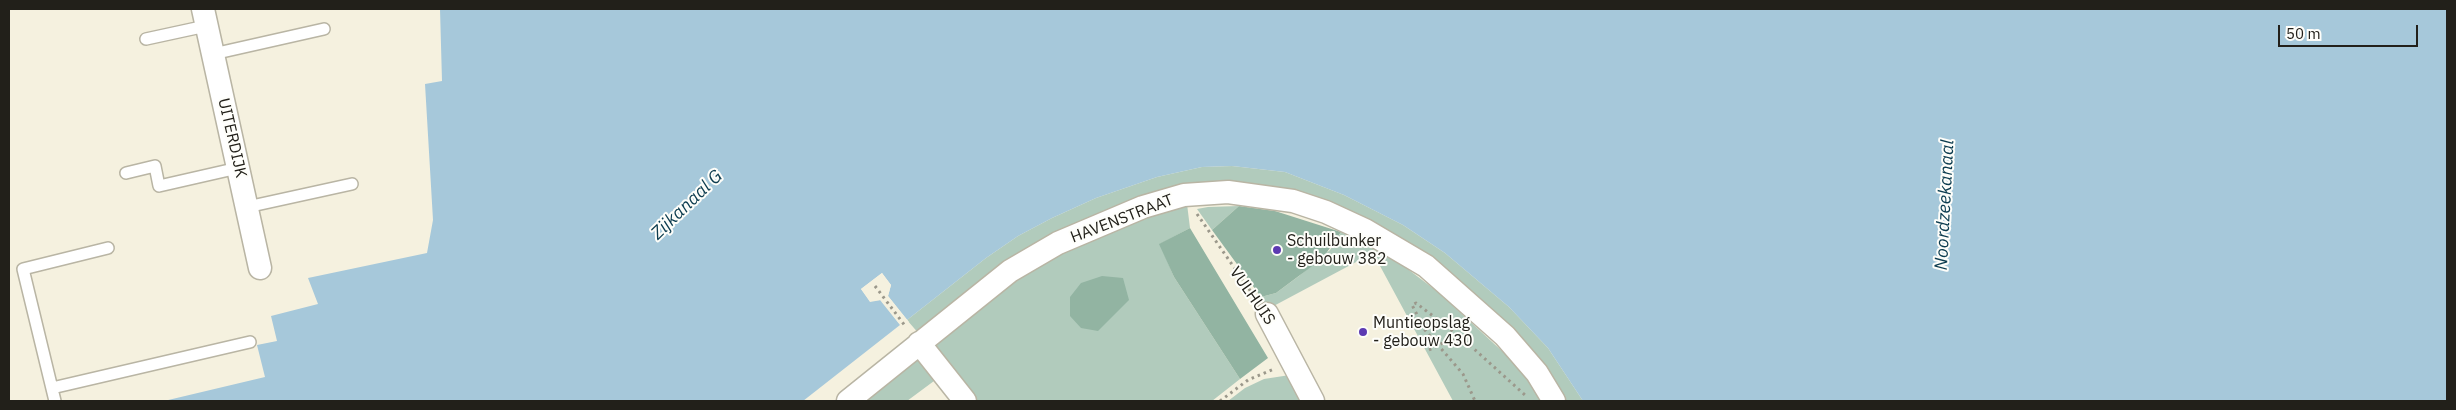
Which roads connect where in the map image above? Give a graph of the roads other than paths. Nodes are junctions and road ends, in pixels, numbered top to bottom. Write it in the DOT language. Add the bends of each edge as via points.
graph roads {
  1 [pos="205,17"];
  2 [pos="324,29"];
  3 [pos="146,39"];
  4 [pos="213,54"];
  5 [pos="238,168"];
  6 [pos="126,173"];
  7 [pos="352,184"];
  8 [pos="247,208"];
  9 [pos="108,248"];
  10 [pos="260,268"];
  11 [pos="1266,314"];
  12 [pos="250,342"];
  13 [pos="919,344"];
  14 [pos="52,388"];
  15 [pos="56,401"];
  16 [pos="848,401"];
  17 [pos="965,401"];
  18 [pos="1313,401"];
  19 [pos="1554,401"];
  1 -- 3 [label="lane"];
  1 -- 4 [label="street, UITERDIJK"];
  2 -- 4 [label="lane"];
  4 -- 5 [label="street, UITERDIJK"];
  5 -- 6 [label="lane" via="159,186 155,166"];
  5 -- 8 [label="street, UITERDIJK"];
  7 -- 8 [label="lane"];
  8 -- 10 [label="street, UITERDIJK"];
  9 -- 14 [label="lane" via="23,269"];
  11 -- 18 [label="street, VULHUIS"];
  12 -- 14 [label="lane"];
  13 -- 16 [label="street, HAVENSTRAAT"];
  13 -- 17 [label="street"];
  13 -- 19 [label="street, HAVENSTRAAT" via="1010,271 1058,243 1143,207 1184,195 1228,192 1293,200 1326,212 1365,230 1426,266 1492,324 1537,373"];
  14 -- 15 [label="lane"];
}
